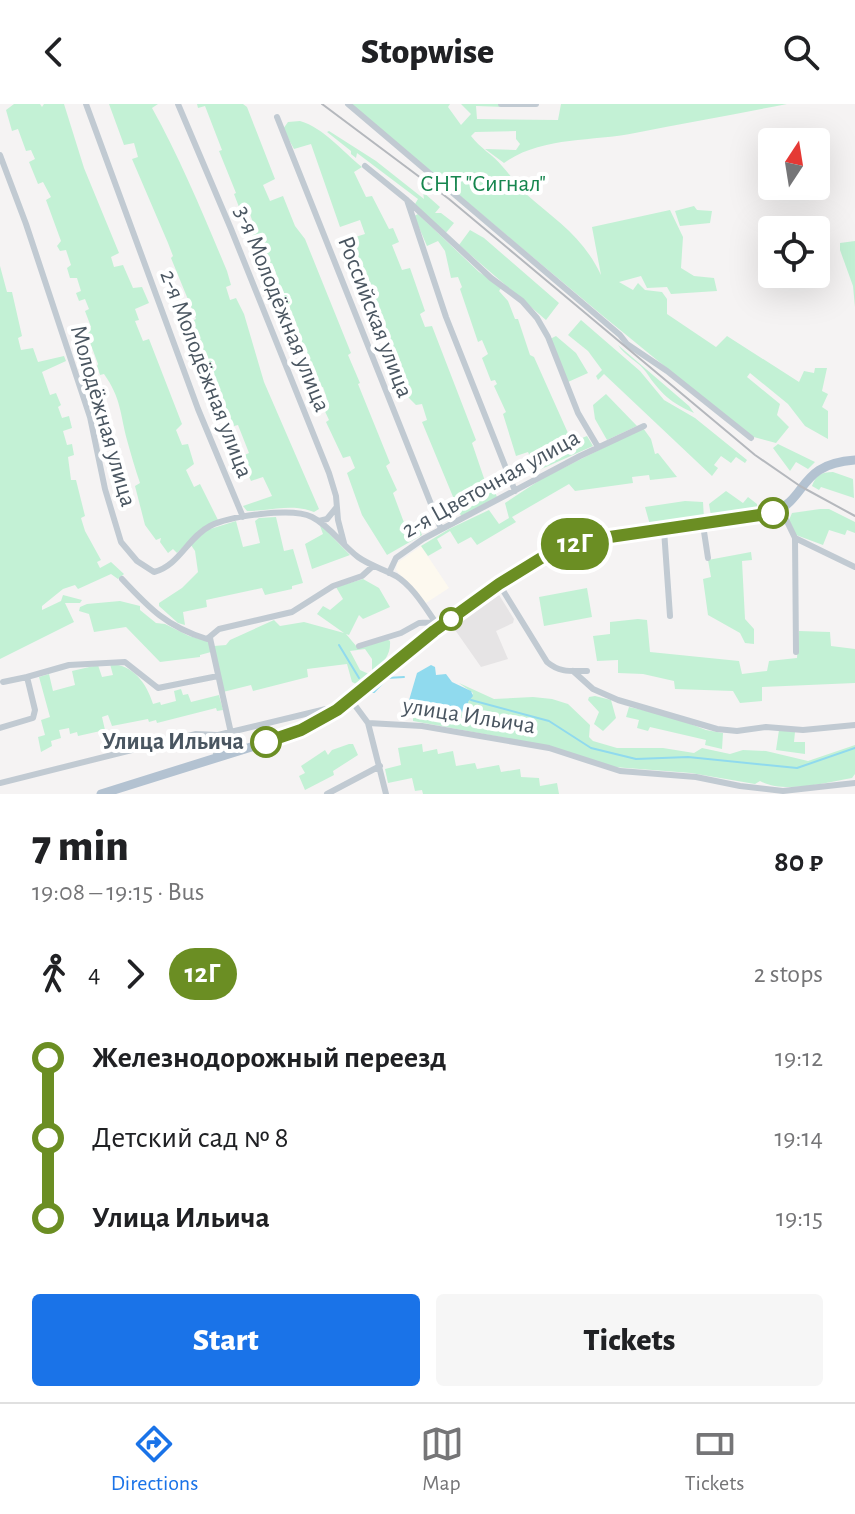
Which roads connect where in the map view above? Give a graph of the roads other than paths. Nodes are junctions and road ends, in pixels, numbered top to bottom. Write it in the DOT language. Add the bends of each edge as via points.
graph roads {
  1 [pos="86,104"];
  2 [pos="178,104"];
  3 [pos="348,104"];
  4 [pos="501,104"];
  5 [pos="536,104"];
  6 [pos="277,117"];
  7 [pos="0,155"];
  8 [pos="365,166"];
  9 [pos="407,200"];
  10 [pos="644,426"];
  11 [pos="751,438"];
  12 [pos="598,447"];
  13 [pos="855,460"];
  14 [pos="515,491"];
  15 [pos="338,505"];
  16 [pos="781,509"];
  17 [pos="243,517"];
  18 [pos="319,521"];
  19 [pos="703,525"];
  20 [pos="441,529"];
  21 [pos="664,530"];
  22 [pos="795,538"];
  23 [pos="345,546"];
  24 [pos="708,558"];
  25 [pos="373,566"];
  26 [pos="855,567"];
  27 [pos="389,573"];
  28 [pos="122,579"];
  29 [pos="499,584"];
  30 [pos="670,616"];
  31 [pos="437,624"];
  32 [pos="396,634"];
  33 [pos="210,638"];
  34 [pos="359,646"];
  35 [pos="408,650"];
  36 [pos="796,652"];
  37 [pos="573,671"];
  38 [pos="587,671"];
  39 [pos="218,676"];
  40 [pos="27,677"];
  41 [pos="3,682"];
  42 [pos="351,700"];
  43 [pos="337,710"];
  44 [pos="368,723"];
  45 [pos="855,725"];
  46 [pos="0,728"];
  47 [pos="231,733"];
  48 [pos="212,736"];
  49 [pos="217,758"];
  50 [pos="380,766"];
  51 [pos="0,783"];
  52 [pos="855,783"];
  53 [pos="101,794"];
  54 [pos="327,794"];
  55 [pos="386,794"];
  1 -- 17 [label="street, 2-я Молодёжная улица"];
  2 -- 15 [label="street, 3-я Молодёжная улица"];
  3 -- 11 [label="street" via="627,344"];
  4 -- 5 [label="street"];
  6 -- 20 [label="street, Российская улица"];
  7 -- 17 [label="street, Молодёжная улица" via="90,417 121,542 154,572 169,566 211,525"];
  8 -- 9 [label="street"];
  9 -- 12 [label="street" via="537,318"];
  9 -- 14 [label="street" via="446,317"];
  10 -- 12 [label="street, 2-я Цветочная улица"];
  12 -- 14 [label="street, 2-я Цветочная улица"];
  13 -- 16 [label="main road" via="816,471"];
  14 -- 20 [label="street, 2-я Цветочная улица"];
  15 -- 18 [label="street"];
  15 -- 23 [label="street, 3-я Молодёжная улица"];
  16 -- 19 [label="main road"];
  16 -- 22 [label="street"];
  17 -- 18 [label="street" via="294,513"];
  18 -- 23 [label="street"];
  19 -- 21 [label="main road"];
  19 -- 24 [label="street"];
  20 -- 27 [label="street, 2-я Цветочная улица" via="405,550"];
  21 -- 29 [label="main road" via="565,547"];
  21 -- 30 [label="street"];
  22 -- 26 [label="street"];
  22 -- 36 [label="street"];
  23 -- 25 [label="street"];
  25 -- 27 [label="street"];
  25 -- 33 [label="street" via="302,607 219,629"];
  27 -- 31 [label="street, 2-я Цветочная улица" via="407,585"];
  28 -- 33 [label="street" via="157,615"];
  29 -- 31 [label="main road"];
  29 -- 37 [label="street" via="547,662 556,670"];
  31 -- 32 [label="street" via="419,623"];
  31 -- 35 [label="main road"];
  32 -- 34 [label="street"];
  32 -- 35 [label="street"];
  33 -- 39 [label="street"];
  35 -- 42 [label="main road"];
  37 -- 38 [label="street"];
  37 -- 45 [label="street" via="593,689 618,700 717,729"];
  39 -- 40 [label="street" via="155,688 128,663 113,661 69,665"];
  39 -- 47 [label="street"];
  40 -- 41 [label="street"];
  40 -- 46 [label="street" via="33,718"];
  42 -- 43 [label="main road"];
  42 -- 44 [label="street, улица Ильича"];
  43 -- 47 [label="street"];
  43 -- 49 [label="main road" via="301,730"];
  44 -- 50 [label="street"];
  44 -- 52 [label="street, улица Ильича" via="422,726 549,748 620,771 740,786 783,791"];
  47 -- 48 [label="street"];
  48 -- 49 [label="street"];
  48 -- 51 [label="street" via="196,734"];
  49 -- 53 [label="main road"];
  50 -- 54 [label="street"];
  50 -- 55 [label="street"];
}
